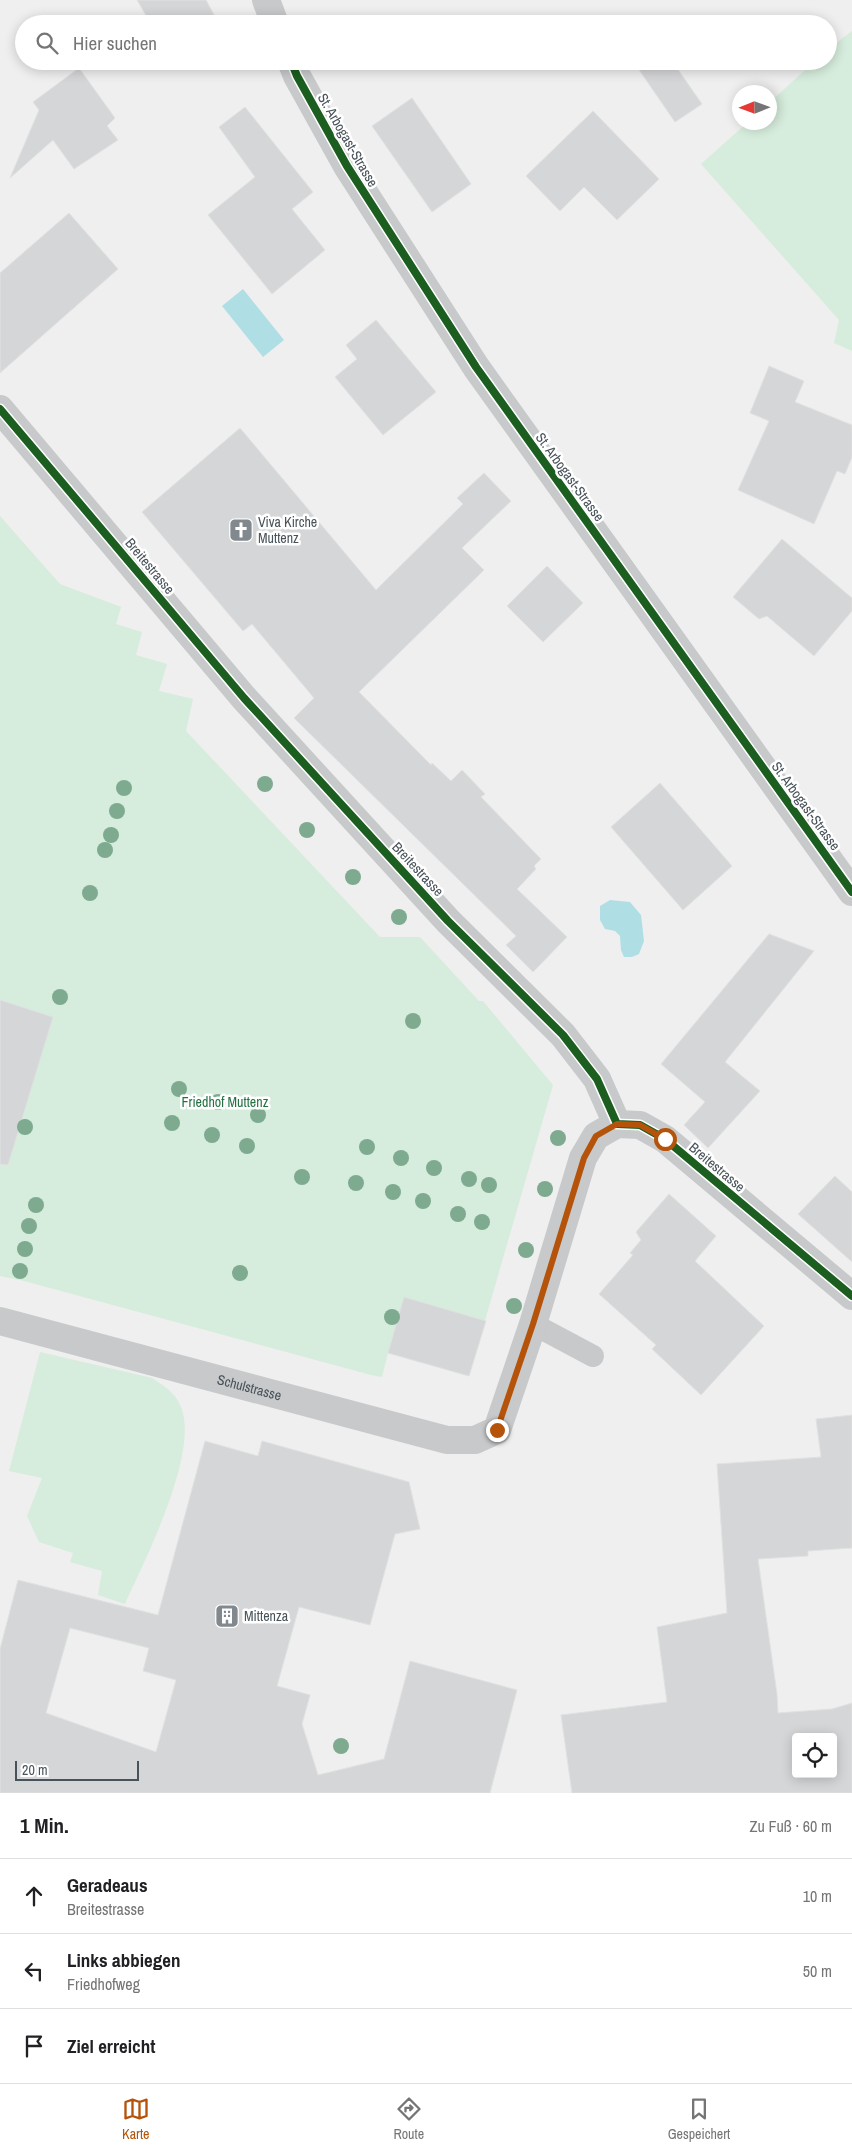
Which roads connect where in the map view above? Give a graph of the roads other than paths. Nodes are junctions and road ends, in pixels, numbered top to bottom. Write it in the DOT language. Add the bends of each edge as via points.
graph roads {
  1 [pos="266,0"];
  2 [pos="272,15"];
  3 [pos="295,70"];
  4 [pos="0,409"];
  5 [pos="852,892"];
  6 [pos="617,1124"];
  7 [pos="852,1296"];
  8 [pos="0,1321"];
  9 [pos="533,1324"];
  10 [pos="593,1356"];
  1 -- 2 [label="street"];
  3 -- 5 [label="street, St. Arbogast-Strasse" via="348,166 476,367"];
  4 -- 6 [label="street, Breitestrasse" via="244,698 448,921 563,1035 597,1079"];
  6 -- 7 [label="street, Breitestrasse" via="640,1125 665,1139"];
  6 -- 9 [label="street" via="596,1136 584,1158"];
  8 -- 9 [label="street, Schulstrasse" via="447,1440 474,1440 497,1430"];
  9 -- 10 [label="lane"];
}
